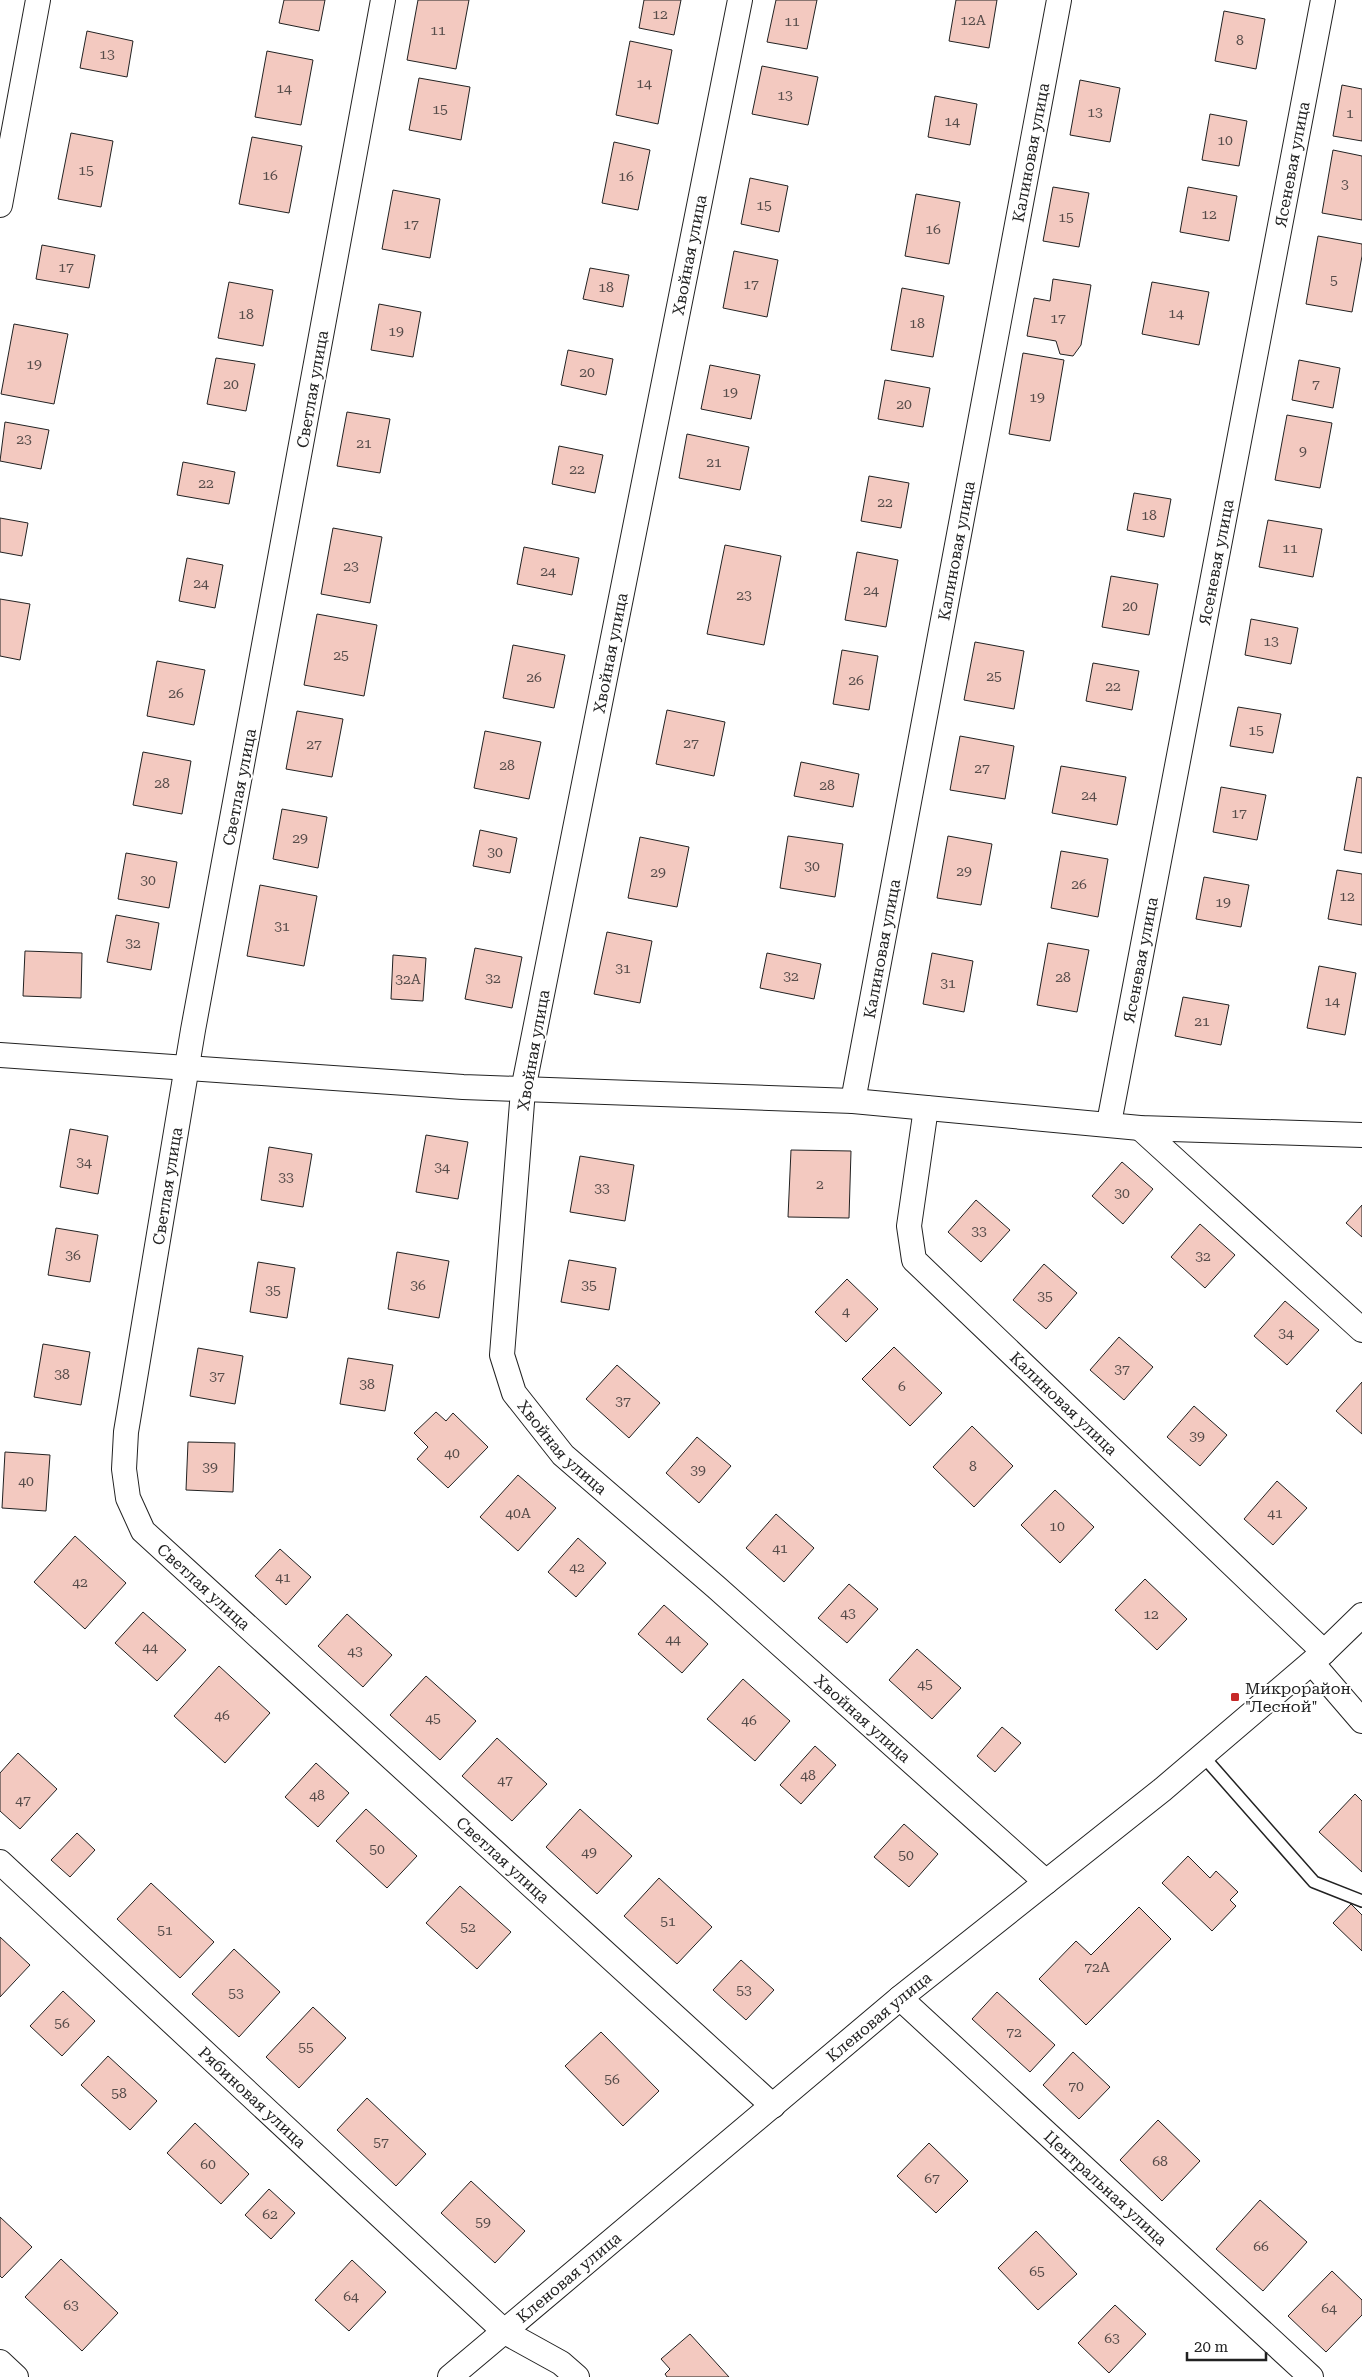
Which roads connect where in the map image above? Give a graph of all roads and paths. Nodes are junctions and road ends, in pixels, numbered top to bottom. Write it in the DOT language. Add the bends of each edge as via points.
graph roads {
  1 [pos="38,0"];
  2 [pos="383,0"];
  3 [pos="740,0"];
  4 [pos="1059,0"];
  5 [pos="1324,0"];
  6 [pos="0,206"];
  7 [pos="0,1055"];
  8 [pos="187,1067"];
  9 [pos="523,1090"];
  10 [pos="853,1101"];
  11 [pos="926,1108"];
  12 [pos="1109,1123"];
  13 [pos="1140,1128"];
  14 [pos="1362,1135"];
  15 [pos="1362,1330"];
  16 [pos="1362,1615"];
  17 [pos="1318,1657"];
  18 [pos="1362,1721"];
  19 [pos="1203,1756"];
  20 [pos="0,1862"];
  21 [pos="1046,1882"];
  22 [pos="1362,1901"];
  23 [pos="900,1998"];
  24 [pos="773,2106"];
  25 [pos="504,2332"];
  26 [pos="0,2362"];
  27 [pos="16,2377"];
  28 [pos="450,2377"];
  29 [pos="576,2377"];
  30 [pos="1311,2377"];
  1 -- 6 [label="street"];
  2 -- 8 [label="street, Светлая улица"];
  3 -- 9 [label="street, Хвойная улица"];
  4 -- 10 [label="street, Калиновая улица"];
  5 -- 12 [label="street, Ясеневая улица"];
  7 -- 8 [label="street"];
  8 -- 9 [label="street"];
  8 -- 24 [label="street, Светлая улица" via="126,1432 124,1469 128,1498 143,1531"];
  9 -- 10 [label="street"];
  9 -- 21 [label="street, Хвойная улица" via="502,1355 514,1393 563,1455 731,1600"];
  10 -- 11 [label="street"];
  11 -- 12 [label="street"];
  11 -- 17 [label="street, Калиновая улица" via="909,1226 914,1260"];
  12 -- 13 [label="street"];
  13 -- 14 [label="street"];
  13 -- 15 [label="street"];
  16 -- 17 [label="street, Кленовая улица"];
  17 -- 18 [label="street"];
  17 -- 19 [label="street, Кленовая улица"];
  19 -- 21 [label="street, Кленовая улица"];
  19 -- 22 [label="lane" via="1314,1882"];
  20 -- 25 [label="street, Рябиновая улица"];
  21 -- 23 [label="street, Кленовая улица"];
  23 -- 24 [label="street, Кленовая улица"];
  23 -- 30 [label="street, Центральная улица"];
  24 -- 25 [label="street, Кленовая улица"];
  25 -- 28 [label="street, Кленовая улица"];
  25 -- 29 [label="street, Рябиновая улица" via="561,2363"];
  26 -- 27 [label="street"];
}
